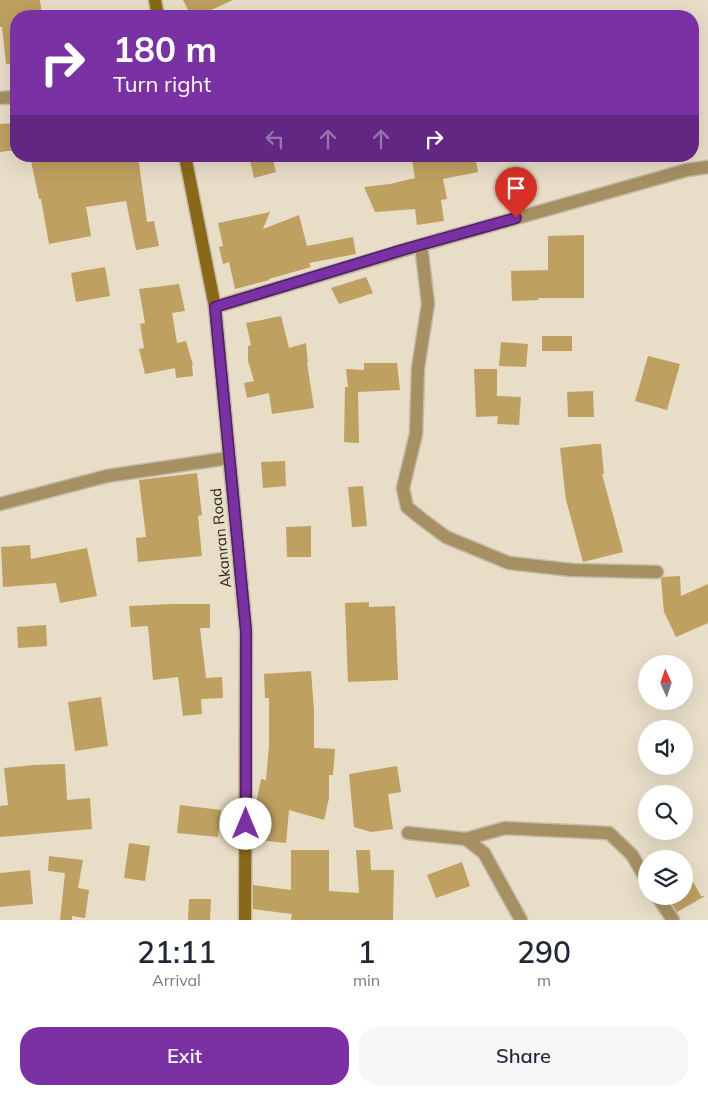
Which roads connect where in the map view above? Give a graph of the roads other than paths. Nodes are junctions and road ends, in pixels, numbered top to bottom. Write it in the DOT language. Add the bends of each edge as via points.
graph roads {
  1 [pos="186,162"];
  2 [pos="708,168"];
  3 [pos="421,245"];
  4 [pos="215,307"];
  5 [pos="230,458"];
  6 [pos="0,504"];
  7 [pos="657,572"];
  8 [pos="408,833"];
  9 [pos="466,839"];
  10 [pos="638,865"];
  11 [pos="663,905"];
  12 [pos="246,920"];
  13 [pos="521,920"];
  14 [pos="674,920"];
  1 -- 4 [label="main road, Akanran Road"];
  2 -- 3 [label="street" via="687,170"];
  3 -- 4 [label="street"];
  3 -- 7 [label="street" via="428,304 418,368 416,434 403,488 407,507 446,537 509,563 572,570"];
  4 -- 5 [label="main road, Akanran Road"];
  5 -- 6 [label="street" via="107,476"];
  5 -- 12 [label="main road, Akanran Road" via="246,631"];
  8 -- 9 [label="street"];
  9 -- 10 [label="street" via="505,828 609,833"];
  9 -- 13 [label="street" via="484,853"];
  11 -- 14 [label="street"];
}
